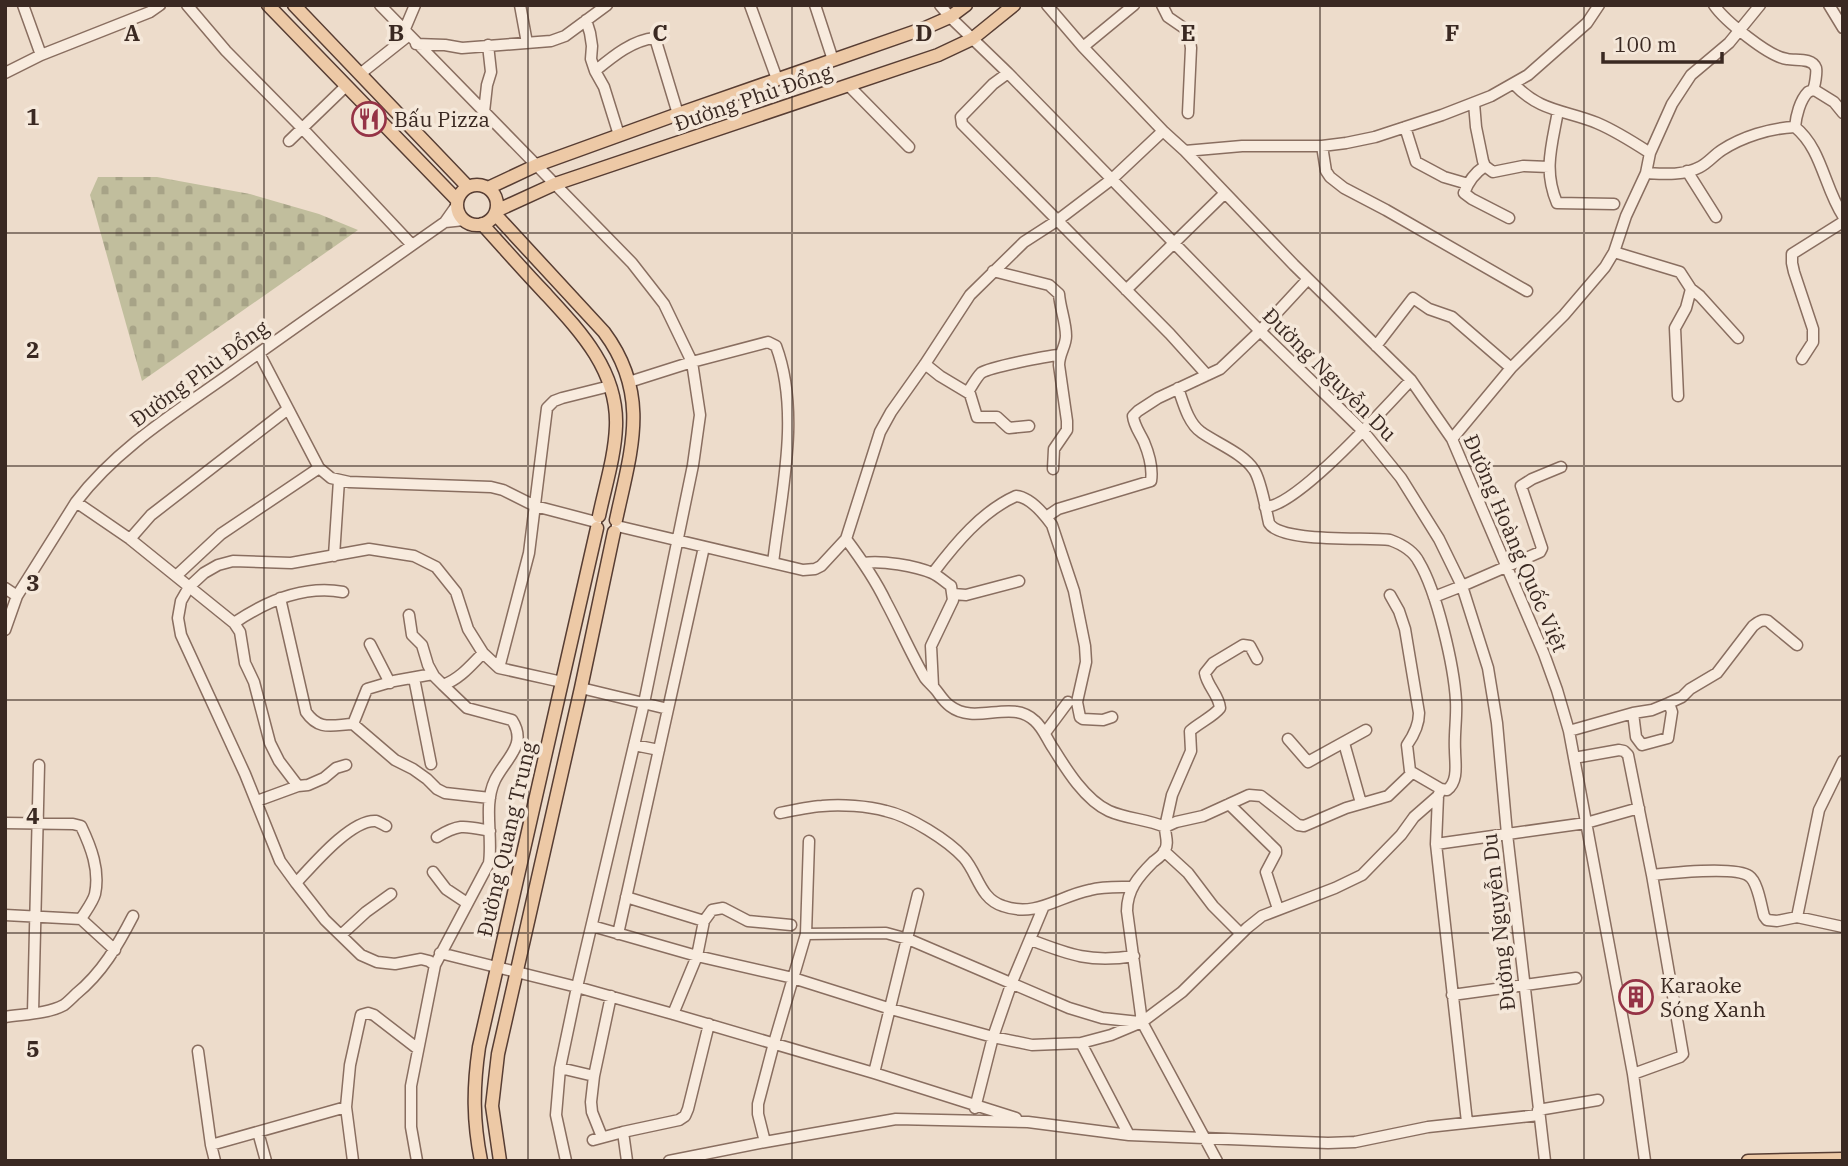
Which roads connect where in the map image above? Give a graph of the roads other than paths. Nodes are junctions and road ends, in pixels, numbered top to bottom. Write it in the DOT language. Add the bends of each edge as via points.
graph roads {
  1 [pos="23,5"];
  2 [pos="160,5"];
  3 [pos="187,5"];
  4 [pos="268,5"];
  5 [pos="294,5"];
  6 [pos="380,5"];
  7 [pos="415,5"];
  8 [pos="520,5"];
  9 [pos="607,5"];
  10 [pos="750,5"];
  11 [pos="815,5"];
  12 [pos="940,5"];
  13 [pos="966,5"];
  14 [pos="1014,5"];
  15 [pos="1047,5"];
  16 [pos="1134,5"];
  17 [pos="1163,5"];
  18 [pos="1599,5"];
  19 [pos="1714,5"];
  20 [pos="1760,5"];
  21 [pos="1829,5"];
  22 [pos="950,17"];
  23 [pos="586,20"];
  24 [pos="1843,28"];
  25 [pos="1740,31"];
  26 [pos="410,37"];
  27 [pos="972,39"];
  28 [pos="527,43"];
  29 [pos="488,45"];
  30 [pos="1083,47"];
  31 [pos="41,55"];
  32 [pos="833,60"];
  33 [pos="595,71"];
  34 [pos="5,73"];
  35 [pos="1008,73"];
  36 [pos="360,74"];
  37 [pos="777,79"];
  38 [pos="1514,84"];
  39 [pos="848,85"];
  40 [pos="346,86"];
  41 [pos="1813,89"];
  42 [pos="1474,103"];
  43 [pos="1558,111"];
  44 [pos="484,112"];
  45 [pos="1188,113"];
  46 [pos="1843,113"];
  47 [pos="678,114"];
  48 [pos="1405,127"];
  49 [pos="1795,127"];
  50 [pos="302,128"];
  51 [pos="1163,131"];
  52 [pos="619,135"];
  53 [pos="289,141"];
  54 [pos="1322,146"];
  55 [pos="909,147"];
  56 [pos="1185,151"];
  57 [pos="1650,153"];
  58 [pos="537,165"];
  59 [pos="1485,166"];
  60 [pos="1549,167"];
  61 [pos="1687,171"];
  62 [pos="1646,173"];
  63 [pos="1112,179"];
  64 [pos="555,184"];
  65 [pos="1468,184"];
  66 [pos="468,187"];
  67 [pos="488,188"];
  68 [pos="1225,193"];
  69 [pos="457,202"];
  70 [pos="1614,204"];
  71 [pos="496,212"];
  72 [pos="1716,216"];
  73 [pos="1843,216"];
  74 [pos="1509,218"];
  75 [pos="464,220"];
  76 [pos="1058,220"];
  77 [pos="445,222"];
  78 [pos="1843,222"];
  79 [pos="482,224"];
  80 [pos="1175,244"];
  81 [pos="412,245"];
  82 [pos="1614,252"];
  83 [pos="993,271"];
  84 [pos="1308,279"];
  85 [pos="1691,289"];
  86 [pos="1126,290"];
  87 [pos="1527,291"];
  88 [pos="1260,331"];
  89 [pos="1738,338"];
  90 [pos="1376,346"];
  91 [pos="259,353"];
  92 [pos="1059,355"];
  93 [pos="1802,359"];
  94 [pos="692,362"];
  95 [pos="925,364"];
  96 [pos="1511,368"];
  97 [pos="1207,375"];
  98 [pos="1411,380"];
  99 [pos="629,382"];
  100 [pos="610,386"];
  101 [pos="1178,388"];
  102 [pos="968,392"];
  103 [pos="1678,396"];
  104 [pos="288,409"];
  105 [pos="1029,426"];
  106 [pos="1363,431"];
  107 [pos="1452,439"];
  108 [pos="1561,467"];
  109 [pos="318,468"];
  110 [pos="1053,468"];
  111 [pos="339,480"];
  112 [pos="76,502"];
  113 [pos="535,506"];
  114 [pos="1265,507"];
  115 [pos="1046,517"];
  116 [pos="597,522"];
  117 [pos="616,526"];
  118 [pos="846,539"];
  119 [pos="130,540"];
  120 [pos="677,540"];
  121 [pos="704,547"];
  122 [pos="334,556"];
  123 [pos="773,563"];
  124 [pos="864,563"];
  125 [pos="1506,567"];
  126 [pos="933,573"];
  127 [pos="176,576"];
  128 [pos="1019,581"];
  129 [pos="1462,586"];
  130 [pos="189,587"];
  131 [pos="5,588"];
  132 [pos="343,592"];
  133 [pos="953,594"];
  134 [pos="1390,595"];
  135 [pos="17,596"];
  136 [pos="1434,597"];
  137 [pos="280,598"];
  138 [pos="410,615"];
  139 [pos="234,623"];
  140 [pos="5,630"];
  141 [pos="370,644"];
  142 [pos="1797,645"];
  143 [pos="484,653"];
  144 [pos="1257,659"];
  145 [pos="499,668"];
  146 [pos="433,674"];
  147 [pos="414,678"];
  148 [pos="562,682"];
  149 [pos="390,683"];
  150 [pos="443,685"];
  151 [pos="933,686"];
  152 [pos="581,688"];
  153 [pos="1068,702"];
  154 [pos="644,703"];
  155 [pos="1669,703"];
  156 [pos="668,709"];
  157 [pos="1633,713"];
  158 [pos="1112,717"];
  159 [pos="353,724"];
  160 [pos="1366,730"];
  161 [pos="1569,732"];
  162 [pos="1045,733"];
  163 [pos="1288,739"];
  164 [pos="1344,743"];
  165 [pos="634,745"];
  166 [pos="659,750"];
  167 [pos="1574,758"];
  168 [pos="1843,761"];
  169 [pos="430,764"];
  170 [pos="39,765"];
  171 [pos="346,765"];
  172 [pos="1412,773"];
  173 [pos="298,786"];
  174 [pos="1439,793"];
  175 [pos="490,798"];
  176 [pos="257,801"];
  177 [pos="1361,803"];
  178 [pos="1230,804"];
  179 [pos="1639,808"];
  180 [pos="780,813"];
  181 [pos="5,823"];
  182 [pos="1586,823"];
  183 [pos="37,824"];
  184 [pos="386,826"];
  185 [pos="1165,827"];
  186 [pos="490,831"];
  187 [pos="1507,834"];
  188 [pos="438,837"];
  189 [pos="809,841"];
  190 [pos="1436,844"];
  191 [pos="1164,851"];
  192 [pos="433,872"];
  193 [pos="1652,875"];
  194 [pos="296,883"];
  195 [pos="1132,887"];
  196 [pos="391,894"];
  197 [pos="918,894"];
  198 [pos="626,897"];
  199 [pos="467,903"];
  200 [pos="1043,908"];
  201 [pos="1278,909"];
  202 [pos="5,915"];
  203 [pos="35,916"];
  204 [pos="133,916"];
  205 [pos="1797,917"];
  206 [pos="81,919"];
  207 [pos="704,920"];
  208 [pos="791,925"];
  209 [pos="592,926"];
  210 [pos="1843,927"];
  211 [pos="618,934"];
  212 [pos="806,934"];
  213 [pos="1241,934"];
  214 [pos="341,935"];
  215 [pos="908,939"];
  216 [pos="1031,940"];
  217 [pos="115,950"];
  218 [pos="440,953"];
  219 [pos="697,956"];
  220 [pos="1133,956"];
  221 [pos="435,965"];
  222 [pos="496,967"];
  223 [pos="516,972"];
  224 [pos="793,978"];
  225 [pos="1576,978"];
  226 [pos="1012,982"];
  227 [pos="1524,985"];
  228 [pos="577,987"];
  229 [pos="1452,995"];
  230 [pos="611,996"];
  231 [pos="891,1009"];
  232 [pos="33,1013"];
  233 [pos="673,1014"];
  234 [pos="5,1017"];
  235 [pos="1142,1022"];
  236 [pos="709,1024"];
  237 [pos="993,1037"];
  238 [pos="774,1043"];
  239 [pos="1081,1043"];
  240 [pos="418,1049"];
  241 [pos="198,1051"];
  242 [pos="560,1068"];
  243 [pos="874,1073"];
  244 [pos="1633,1074"];
  245 [pos="594,1076"];
  246 [pos="1598,1100"];
  247 [pos="976,1104"];
  248 [pos="346,1107"];
  249 [pos="1539,1112"];
  250 [pos="972,1121"];
  251 [pos="1028,1122"];
  252 [pos="1467,1122"];
  253 [pos="258,1132"];
  254 [pos="623,1132"];
  255 [pos="1129,1135"];
  256 [pos="1203,1137"];
  257 [pos="765,1142"];
  258 [pos="211,1144"];
  259 [pos="1843,1159"];
  260 [pos="215,1161"];
  261 [pos="266,1161"];
  262 [pos="352,1161"];
  263 [pos="417,1161"];
  264 [pos="481,1161"];
  265 [pos="500,1161"];
  266 [pos="566,1161"];
  267 [pos="627,1161"];
  268 [pos="669,1161"];
  269 [pos="1217,1161"];
  270 [pos="1545,1161"];
  271 [pos="1646,1161"];
  272 [pos="1748,1161"];
  1 -- 31 [label="street"];
  2 -- 31 [label="street"];
  3 -- 50 [label="street"];
  4 -- 40 [label="main road"];
  5 -- 36 [label="main road"];
  6 -- 26 [label="street"];
  7 -- 26 [label="street"];
  8 -- 28 [label="street"];
  9 -- 23 [label="street"];
  10 -- 37 [label="street"];
  11 -- 32 [label="street"];
  12 -- 22 [label="street, Đường Nguyễn Du"];
  13 -- 22 [label="main road, Đường Phù Đổng"];
  14 -- 27 [label="main road, Đường Phù Đổng"];
  15 -- 30 [label="street, Đường Hoàng Quốc Việt"];
  16 -- 30 [label="street"];
  17 -- 45 [label="street" via="1168,17 1189,34"];
  18 -- 38 [label="street" via="1587,23"];
  19 -- 25 [label="street"];
  20 -- 25 [label="street"];
  21 -- 24 [label="street"];
  22 -- 27 [label="street, Đường Nguyễn Du"];
  22 -- 32 [label="main road, Đường Phù Đổng"];
  23 -- 28 [label="street" via="565,36"];
  23 -- 33 [label="street"];
  25 -- 41 [label="street" via="1780,58 1811,62 1816,68"];
  25 -- 57 [label="street" via="1686,82"];
  26 -- 29 [label="street" via="462,48"];
  26 -- 36 [label="street"];
  26 -- 44 [label="street"];
  27 -- 35 [label="street, Đường Nguyễn Du"];
  27 -- 39 [label="main road, Đường Phù Đổng"];
  28 -- 29 [label="street"];
  29 -- 44 [label="street" via="491,72"];
  30 -- 51 [label="street, Đường Hoàng Quốc Việt"];
  31 -- 34 [label="street"];
  32 -- 37 [label="main road, Đường Phù Đổng"];
  33 -- 47 [label="street" via="631,45 655,38"];
  33 -- 52 [label="street"];
  35 -- 63 [label="street, Đường Nguyễn Du"];
  35 -- 76 [label="street" via="961,117 962,124"];
  36 -- 66 [label="main road"];
  37 -- 47 [label="main road, Đường Phù Đổng"];
  38 -- 42 [label="street"];
  38 -- 43 [label="street" via="1541,106"];
  39 -- 55 [label="street"];
  39 -- 64 [label="main road, Đường Phù Đổng"];
  40 -- 50 [label="street"];
  40 -- 69 [label="main road"];
  41 -- 46 [label="street"];
  41 -- 49 [label="street" via="1796,116"];
  42 -- 48 [label="street"];
  42 -- 59 [label="street"];
  43 -- 57 [label="street" via="1598,123"];
  43 -- 60 [label="street"];
  44 -- 58 [label="street"];
  47 -- 52 [label="main road, Đường Phù Đổng"];
  48 -- 54 [label="street"];
  48 -- 65 [label="street" via="1416,162"];
  49 -- 61 [label="street" via="1746,138"];
  49 -- 73 [label="street" via="1811,144"];
  50 -- 53 [label="street"];
  50 -- 81 [label="street"];
  51 -- 56 [label="street, Đường Hoàng Quốc Việt"];
  51 -- 63 [label="street"];
  52 -- 58 [label="main road, Đường Phù Đổng"];
  54 -- 56 [label="street"];
  54 -- 87 [label="street" via="1326,171 1344,188"];
  56 -- 68 [label="street, Đường Hoàng Quốc Việt"];
  57 -- 62 [label="street"];
  58 -- 64 [label="street"];
  58 -- 67 [label="main road, Đường Phù Đổng"];
  59 -- 60 [label="street" via="1496,172"];
  59 -- 65 [label="street"];
  60 -- 70 [label="street" via="1557,203"];
  61 -- 62 [label="street"];
  61 -- 72 [label="street"];
  62 -- 82 [label="street"];
  63 -- 76 [label="street"];
  63 -- 80 [label="street, Đường Nguyễn Du"];
  64 -- 71 [label="main road, Đường Phù Đổng"];
  64 -- 94 [label="street" via="632,263 664,304"];
  65 -- 74 [label="street" via="1465,195"];
  66 -- 67 [label="main road"];
  66 -- 69 [label="main road"];
  67 -- 71 [label="main road" via="496,198"];
  68 -- 80 [label="street"];
  68 -- 84 [label="street, Đường Hoàng Quốc Việt"];
  69 -- 75 [label="main road"];
  69 -- 77 [label="street, Đường Phù Đổng"];
  71 -- 79 [label="main road"];
  71 -- 99 [label="main road, Đường Quang Trung" via="615,346"];
  75 -- 77 [label="street, Đường Phù Đổng"];
  75 -- 79 [label="main road"];
  76 -- 83 [label="street" via="1024,242"];
  76 -- 86 [label="street"];
  77 -- 81 [label="street, Đường Phù Đổng"];
  78 -- 93 [label="street" via="1792,254 1813,329 1813,342"];
  79 -- 100 [label="main road, Đường Quang Trung" via="589,344"];
  80 -- 86 [label="street"];
  80 -- 88 [label="street, Đường Nguyễn Du"];
  81 -- 91 [label="street, Đường Phù Đổng"];
  82 -- 85 [label="street" via="1675,269"];
  82 -- 96 [label="street" via="1583,294"];
  83 -- 92 [label="street" via="1049,285 1059,294 1066,337"];
  83 -- 95 [label="street" via="970,295"];
  84 -- 88 [label="street"];
  84 -- 90 [label="street, Đường Hoàng Quốc Việt"];
  85 -- 89 [label="street"];
  85 -- 103 [label="street" via="1675,328"];
  86 -- 97 [label="street"];
  88 -- 97 [label="street" via="1220,369"];
  88 -- 106 [label="street, Đường Nguyễn Du"];
  90 -- 96 [label="street" via="1413,298 1452,317"];
  90 -- 98 [label="street, Đường Hoàng Quốc Việt"];
  91 -- 104 [label="street"];
  91 -- 112 [label="street, Đường Phù Đổng" via="127,449"];
  92 -- 102 [label="street" via="989,369"];
  92 -- 110 [label="street" via="1067,430 1054,449"];
  94 -- 99 [label="street"];
  94 -- 120 [label="street" via="700,415"];
  94 -- 123 [label="street" via="768,342 776,346 788,399"];
  95 -- 102 [label="street"];
  95 -- 118 [label="street" via="880,432"];
  96 -- 107 [label="street"];
  97 -- 101 [label="street"];
  98 -- 106 [label="street"];
  98 -- 107 [label="street, Đường Hoàng Quốc Việt"];
  99 -- 117 [label="main road, Đường Quang Trung" via="634,406 632,449"];
  100 -- 113 [label="street" via="562,398 547,408"];
  100 -- 116 [label="main road, Đường Quang Trung" via="615,408 614,447"];
  101 -- 114 [label="street" via="1200,432 1224,444 1255,471"];
  101 -- 115 [label="street" via="1133,416 1151,464 1151,481 1058,509"];
  102 -- 105 [label="street" via="977,417 997,416 1009,428"];
  104 -- 109 [label="street"];
  104 -- 119 [label="street" via="151,515"];
  106 -- 114 [label="street" via="1293,496"];
  106 -- 129 [label="street, Đường Nguyễn Du" via="1413,496"];
  107 -- 125 [label="street, Đường Hoàng Quốc Việt"];
  108 -- 125 [label="street" via="1521,486 1542,548"];
  109 -- 111 [label="street"];
  109 -- 127 [label="street" via="222,534"];
  111 -- 113 [label="street" via="491,487"];
  111 -- 122 [label="street"];
  112 -- 119 [label="street"];
  112 -- 135 [label="street, Đường Phù Đổng"];
  113 -- 116 [label="street"];
  113 -- 145 [label="street" via="529,553"];
  114 -- 136 [label="street" via="1270,526 1279,532 1401,544 1419,560"];
  115 -- 126 [label="street" via="1021,496 1008,499 965,535"];
  115 -- 158 [label="street" via="1074,591 1084,646 1079,712 1083,719"];
  116 -- 117 [label="main road" via="604,534"];
  116 -- 117 [label="main road" via="609,513"];
  116 -- 148 [label="main road, Đường Quang Trung"];
  117 -- 120 [label="street"];
  117 -- 152 [label="main road, Đường Quang Trung"];
  118 -- 123 [label="street" via="815,569"];
  118 -- 124 [label="street"];
  119 -- 127 [label="street"];
  120 -- 121 [label="street"];
  120 -- 154 [label="street"];
  121 -- 123 [label="street"];
  121 -- 156 [label="street"];
  122 -- 130 [label="street" via="291,563 233,561 204,573"];
  122 -- 143 [label="street" via="369,549 414,556 436,567 456,592 468,629"];
  124 -- 126 [label="street" via="889,562"];
  124 -- 151 [label="street"];
  125 -- 129 [label="street"];
  125 -- 161 [label="street, Đường Hoàng Quốc Việt" via="1558,690"];
  126 -- 133 [label="street" via="951,586"];
  127 -- 130 [label="street"];
  128 -- 133 [label="street"];
  129 -- 136 [label="street"];
  129 -- 187 [label="street, Đường Nguyễn Du" via="1488,668"];
  130 -- 139 [label="street"];
  130 -- 176 [label="street" via="178,618 181,635"];
  131 -- 135 [label="street"];
  132 -- 137 [label="street"];
  133 -- 151 [label="street" via="931,646"];
  134 -- 172 [label="street" via="1405,629 1419,713 1407,745"];
  135 -- 140 [label="street, Đường Phù Đổng"];
  136 -- 174 [label="street" via="1456,702 1454,781"];
  137 -- 139 [label="street"];
  137 -- 159 [label="street" via="306,712 320,726"];
  138 -- 146 [label="street" via="412,635 422,645"];
  139 -- 173 [label="street" via="270,743"];
  141 -- 149 [label="street"];
  142 -- 155 [label="street" via="1768,621 1759,622 1717,673"];
  143 -- 145 [label="street"];
  143 -- 150 [label="street"];
  144 -- 185 [label="street" via="1250,646 1243,645 1205,673 1220,708 1190,731 1191,751 1172,795"];
  145 -- 148 [label="street"];
  146 -- 147 [label="street"];
  146 -- 150 [label="street"];
  147 -- 149 [label="street"];
  147 -- 169 [label="street"];
  148 -- 222 [label="main road, Đường Quang Trung"];
  149 -- 159 [label="street" via="367,690"];
  150 -- 175 [label="street" via="467,708 512,720 517,728 519,740 495,780"];
  151 -- 162 [label="street" via="961,712 1015,711 1027,714"];
  152 -- 154 [label="street"];
  152 -- 223 [label="main road, Đường Quang Trung"];
  153 -- 162 [label="street"];
  154 -- 156 [label="street"];
  154 -- 165 [label="street"];
  155 -- 157 [label="street"];
  155 -- 157 [label="street" via="1668,738 1650,744 1642,745 1636,737"];
  156 -- 166 [label="street"];
  157 -- 161 [label="street"];
  159 -- 175 [label="street" via="437,789"];
  160 -- 164 [label="street"];
  161 -- 167 [label="street, Đường Hoàng Quốc Việt"];
  162 -- 185 [label="street" via="1070,774 1107,810"];
  163 -- 164 [label="street" via="1308,762"];
  164 -- 177 [label="street"];
  165 -- 166 [label="street"];
  165 -- 209 [label="street"];
  166 -- 198 [label="street"];
  167 -- 179 [label="street" via="1624,751 1630,758"];
  167 -- 182 [label="street, Đường Hoàng Quốc Việt"];
  168 -- 205 [label="street" via="1819,810"];
  170 -- 183 [label="street"];
  171 -- 173 [label="street"];
  172 -- 174 [label="street"];
  172 -- 177 [label="street" via="1388,796"];
  173 -- 176 [label="street"];
  174 -- 190 [label="street"];
  174 -- 201 [label="street" via="1362,875"];
  175 -- 186 [label="street"];
  176 -- 194 [label="street" via="280,861"];
  177 -- 178 [label="street" via="1304,826 1261,796 1249,795"];
  178 -- 185 [label="street"];
  178 -- 201 [label="street" via="1276,850 1266,872"];
  179 -- 182 [label="street"];
  179 -- 193 [label="street"];
  180 -- 200 [label="street" via="839,805 887,811 939,837 964,857 986,897 1015,909"];
  181 -- 183 [label="street"];
  182 -- 187 [label="street"];
  182 -- 244 [label="street, Đường Hoàng Quốc Việt"];
  183 -- 203 [label="street"];
  183 -- 206 [label="street" via="81,826 89,842 96,864 95,895"];
  184 -- 194 [label="street" via="371,821 342,835"];
  185 -- 191 [label="street"];
  186 -- 188 [label="street" via="452,828"];
  186 -- 199 [label="street" via="489,863"];
  187 -- 190 [label="street"];
  187 -- 227 [label="street, Đường Nguyễn Du"];
  189 -- 212 [label="street"];
  190 -- 229 [label="street"];
  191 -- 195 [label="street"];
  191 -- 213 [label="street"];
  192 -- 199 [label="street" via="446,889"];
  193 -- 205 [label="street" via="1747,874 1755,883 1767,920"];
  193 -- 244 [label="street" via="1683,1054"];
  194 -- 214 [label="street"];
  195 -- 200 [label="street" via="1092,889"];
  195 -- 220 [label="street" via="1127,911"];
  196 -- 214 [label="street"];
  197 -- 215 [label="street"];
  198 -- 207 [label="street"];
  198 -- 211 [label="street"];
  199 -- 218 [label="street"];
  200 -- 216 [label="street"];
  201 -- 213 [label="street"];
  202 -- 203 [label="street"];
  203 -- 206 [label="street"];
  203 -- 232 [label="street"];
  204 -- 217 [label="street"];
  205 -- 210 [label="street"];
  206 -- 217 [label="street"];
  207 -- 208 [label="street" via="712,910 723,908 748,921"];
  207 -- 219 [label="street"];
  209 -- 211 [label="street"];
  209 -- 228 [label="street"];
  211 -- 219 [label="street"];
  212 -- 215 [label="street" via="886,933"];
  212 -- 224 [label="street"];
  213 -- 235 [label="street" via="1182,992"];
  214 -- 221 [label="street" via="361,955 377,962 421,959"];
  215 -- 226 [label="street"];
  215 -- 231 [label="street"];
  216 -- 220 [label="street" via="1082,957"];
  216 -- 226 [label="street"];
  217 -- 232 [label="street" via="64,1005"];
  218 -- 221 [label="street"];
  218 -- 222 [label="street"];
  219 -- 224 [label="street"];
  219 -- 233 [label="street"];
  220 -- 235 [label="street"];
  221 -- 240 [label="street"];
  222 -- 223 [label="street"];
  222 -- 264 [label="main road, Đường Quang Trung" via="475,1086"];
  223 -- 228 [label="street"];
  223 -- 265 [label="main road, Đường Quang Trung" via="492,1106"];
  224 -- 231 [label="street"];
  224 -- 238 [label="street"];
  225 -- 227 [label="street"];
  226 -- 235 [label="street" via="1087,1014"];
  226 -- 237 [label="street"];
  227 -- 229 [label="street"];
  227 -- 249 [label="street, Đường Nguyễn Du"];
  228 -- 230 [label="street"];
  228 -- 242 [label="street"];
  229 -- 252 [label="street"];
  230 -- 233 [label="street"];
  230 -- 245 [label="street"];
  231 -- 237 [label="street"];
  231 -- 243 [label="street"];
  232 -- 234 [label="street"];
  233 -- 236 [label="street"];
  235 -- 239 [label="street"];
  235 -- 256 [label="street"];
  236 -- 238 [label="street"];
  236 -- 254 [label="street" via="685,1116"];
  237 -- 239 [label="street" via="1032,1045"];
  237 -- 247 [label="street"];
  238 -- 243 [label="street"];
  238 -- 257 [label="street" via="758,1109"];
  239 -- 255 [label="street"];
  240 -- 248 [label="street" via="374,1015 361,1015"];
  240 -- 263 [label="street" via="411,1086"];
  241 -- 258 [label="street"];
  242 -- 245 [label="street"];
  242 -- 266 [label="street" via="556,1115"];
  243 -- 247 [label="street"];
  244 -- 271 [label="street, Đường Hoàng Quốc Việt"];
  245 -- 254 [label="street" via="591,1102 598,1138"];
  246 -- 249 [label="street"];
  247 -- 250 [label="street"];
  247 -- 251 [label="street"];
  248 -- 253 [label="street"];
  248 -- 262 [label="street"];
  249 -- 252 [label="street"];
  249 -- 270 [label="street, Đường Nguyễn Du"];
  250 -- 251 [label="street"];
  250 -- 257 [label="street" via="896,1119"];
  251 -- 255 [label="street"];
  252 -- 256 [label="street" via="1355,1142"];
  253 -- 258 [label="street"];
  253 -- 261 [label="street"];
  254 -- 267 [label="street"];
  255 -- 256 [label="street"];
  256 -- 269 [label="street"];
  257 -- 268 [label="street"];
  258 -- 260 [label="street"];
  259 -- 272 [label="main road"];
}
